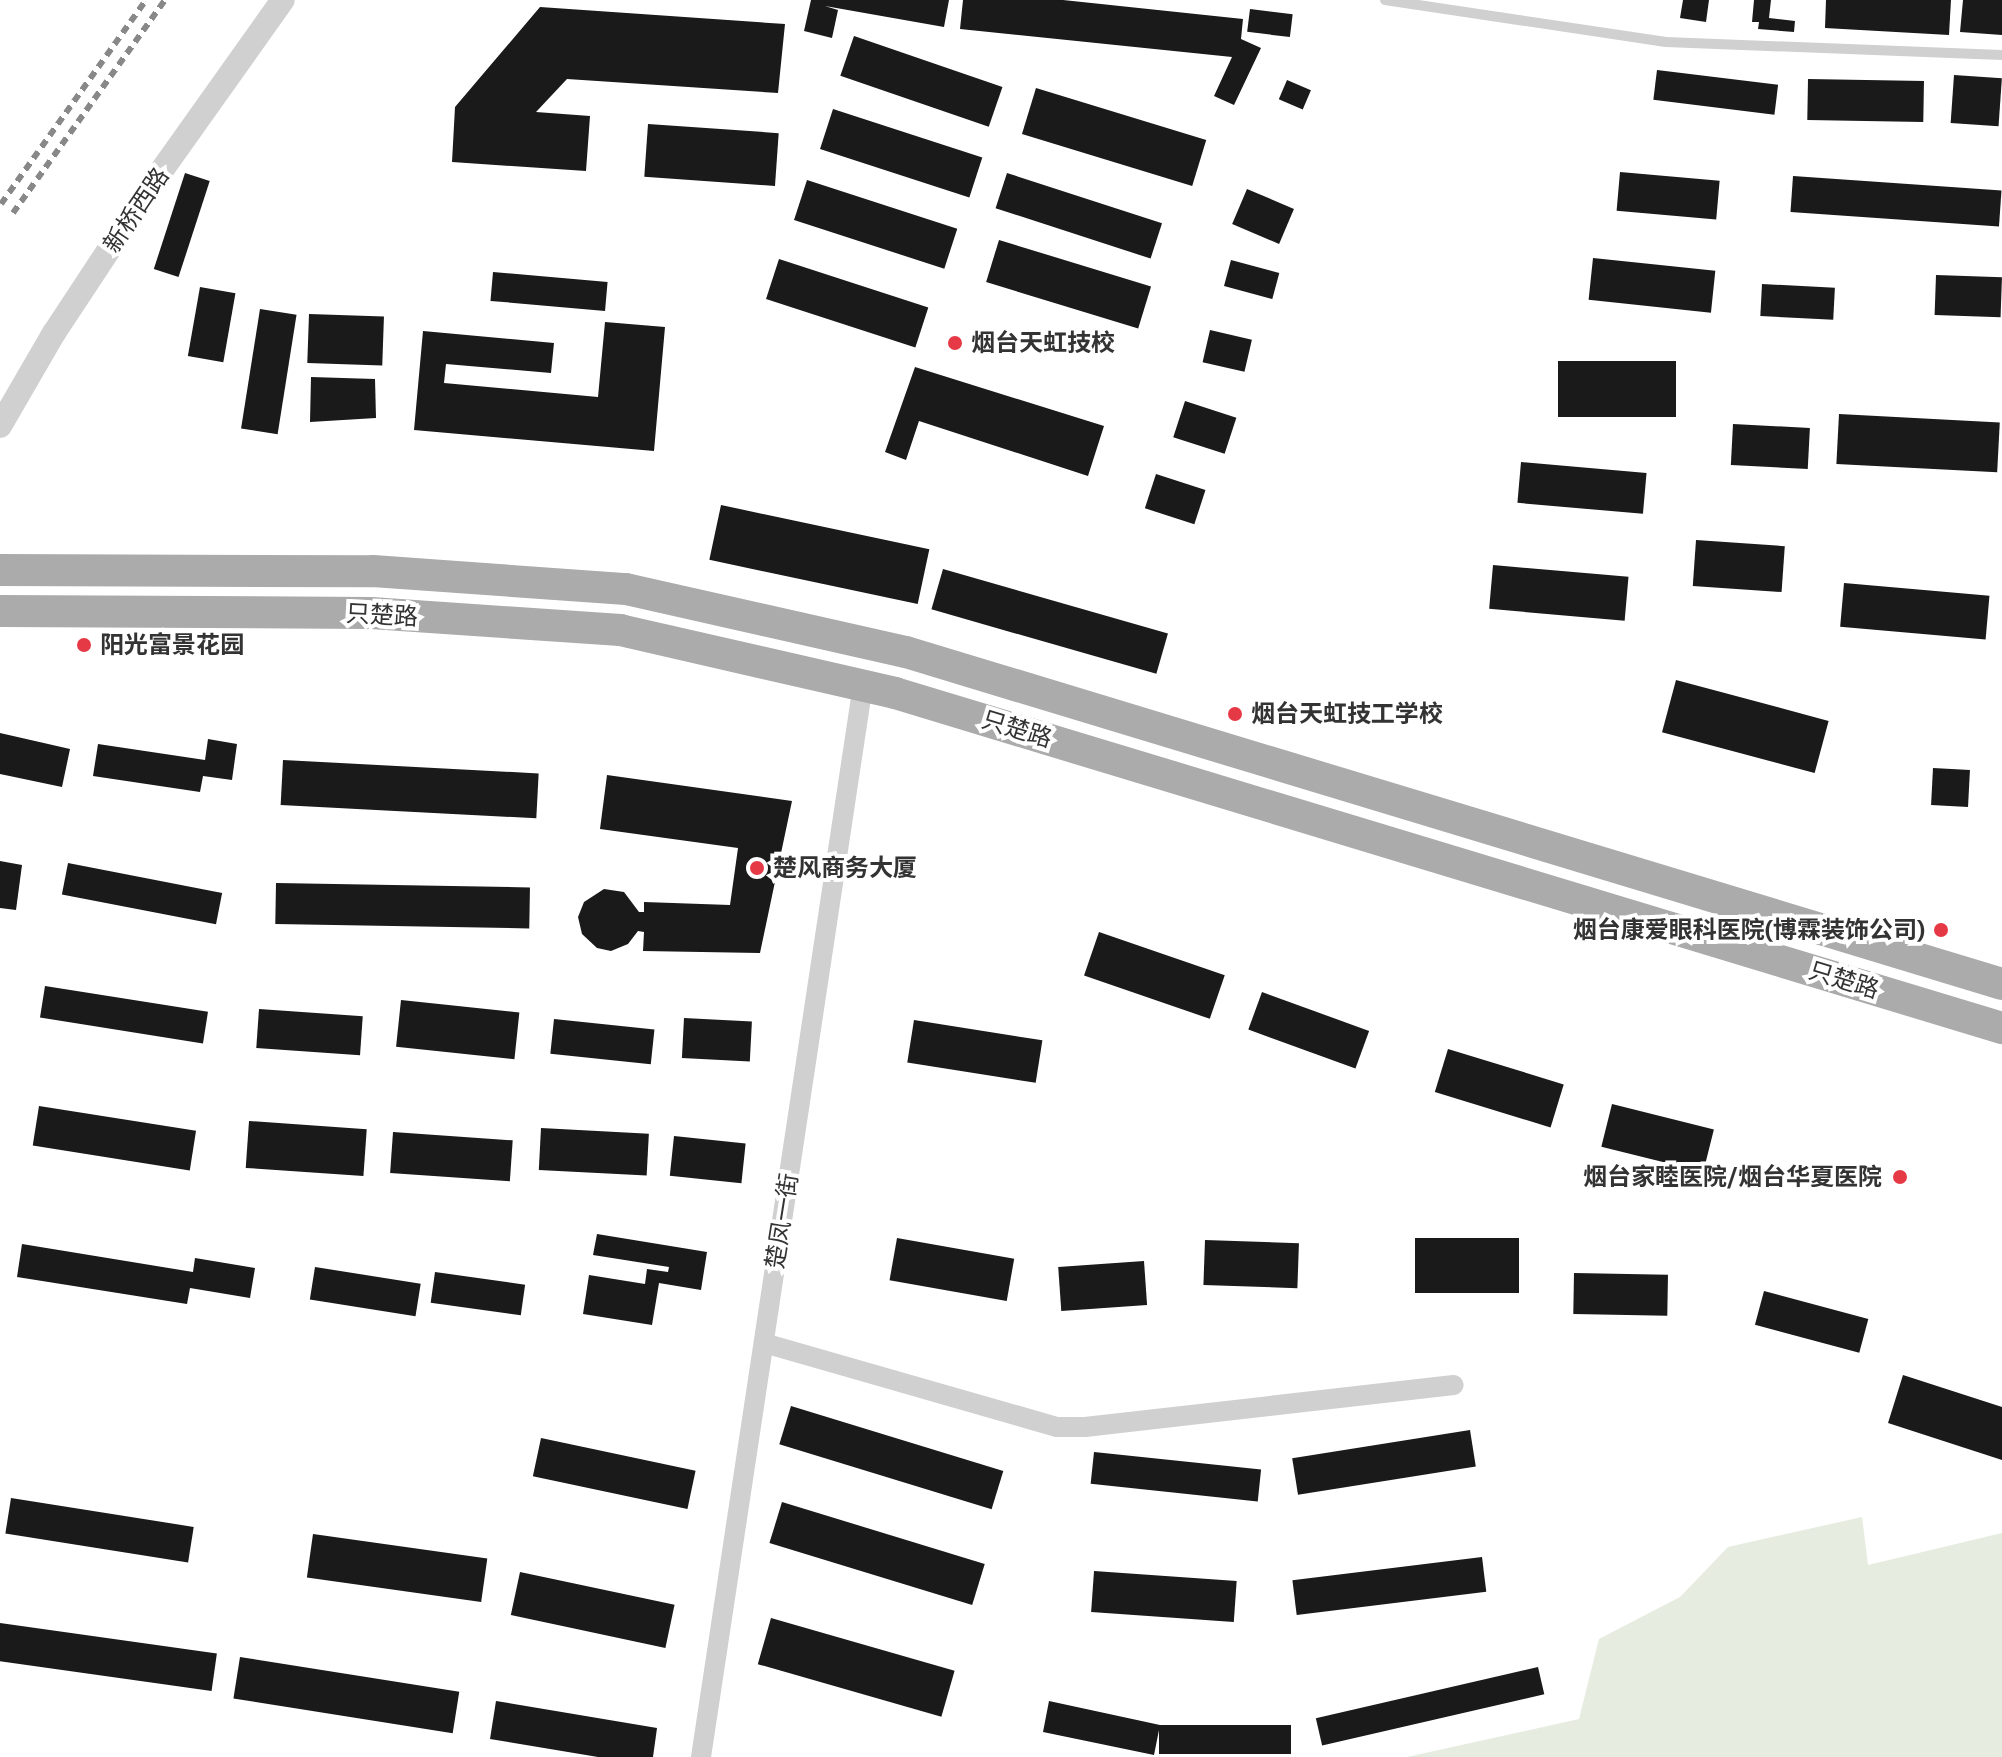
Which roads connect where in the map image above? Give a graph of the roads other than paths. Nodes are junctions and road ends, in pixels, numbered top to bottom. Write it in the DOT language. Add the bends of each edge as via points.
graph roads {
  1 [pos="283,0"];
  2 [pos="1385,0"];
  3 [pos="2002,55"];
  4 [pos="0,426"];
  5 [pos="0,570"];
  6 [pos="0,611"];
  7 [pos="863,685"];
  8 [pos="2002,984"];
  9 [pos="2002,1028"];
  10 [pos="764,1343"];
  11 [pos="1454,1385"];
  12 [pos="701,1757"];
  1 -- 4 [label="street, 新桥西路" via="157,177"];
  2 -- 3 [label="lane" via="1666,42"];
  5 -- 8 [label="main road, 只楚路" via="373,571 626,589 906,652"];
  6 -- 7 [label="main road, 只楚路" via="371,613 620,630"];
  7 -- 9 [label="main road, 只楚路"];
  7 -- 10 [label="street, 楚凤一街"];
  10 -- 11 [label="street" via="1057,1427"];
  10 -- 12 [label="street, 楚凤一街"];
}
